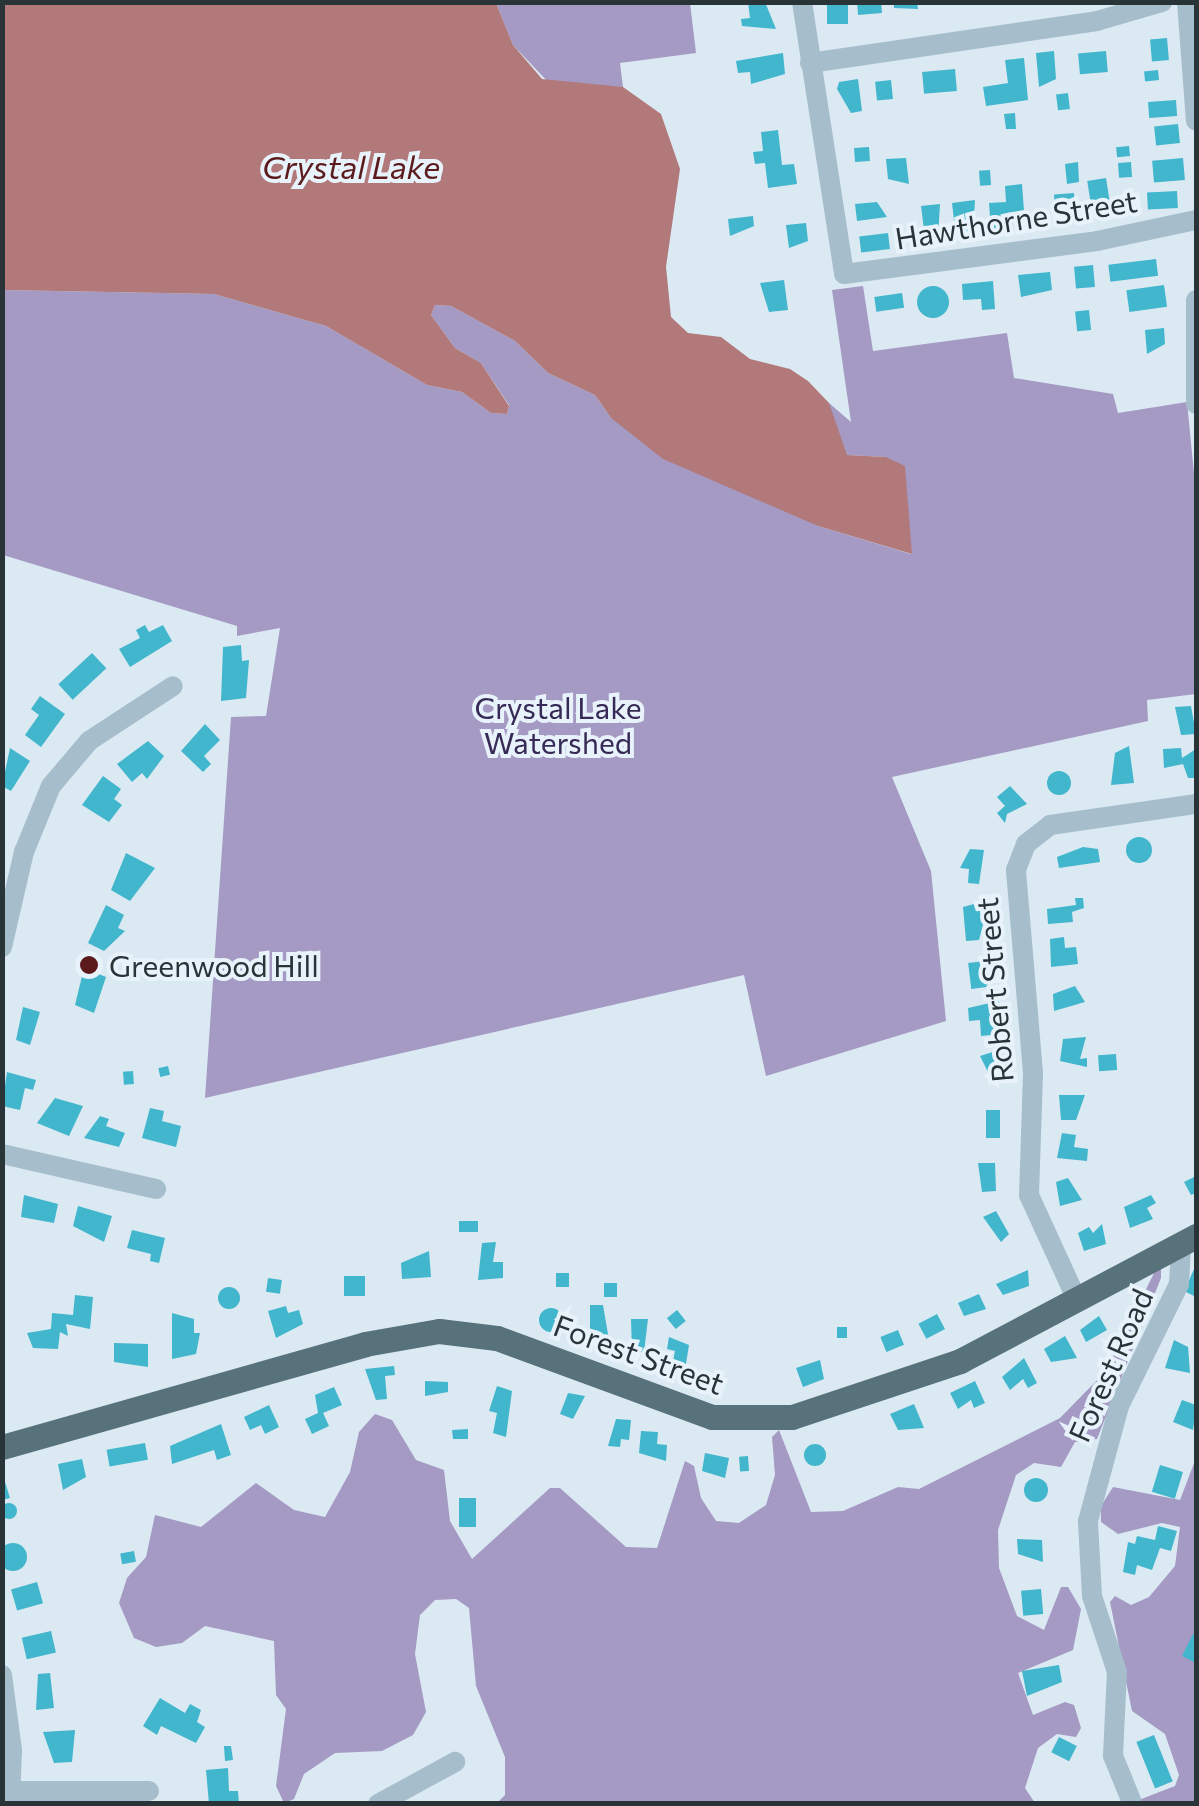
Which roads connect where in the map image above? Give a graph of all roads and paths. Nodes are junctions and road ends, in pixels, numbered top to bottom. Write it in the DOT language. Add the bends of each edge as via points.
graph roads {
  1 [pos="802,2"];
  2 [pos="1162,2"];
  3 [pos="1187,2"];
  4 [pos="810,63"];
  5 [pos="1196,122"];
  6 [pos="1196,220"];
  7 [pos="1196,300"];
  8 [pos="1196,404"];
  9 [pos="173,686"];
  10 [pos="1196,804"];
  11 [pos="2,947"];
  12 [pos="2,1154"];
  13 [pos="156,1189"];
  14 [pos="1189,1240"];
  15 [pos="1077,1300"];
  16 [pos="2,1447"];
  17 [pos="2,1674"];
  18 [pos="454,1762"];
  19 [pos="149,1791"];
  20 [pos="11,1797"];
  21 [pos="1131,1800"];
  22 [pos="378,1804"];
  1 -- 4 [label="street"];
  2 -- 4 [label="street" via="1097,21"];
  3 -- 5 [label="street"];
  4 -- 6 [label="street, Hawthorne Street" via="844,274"];
  7 -- 8 [label="street"];
  9 -- 11 [label="street" via="89,741 51,786 24,852"];
  10 -- 15 [label="street, Robert Street" via="1063,820 1038,832 1018,860 1015,897 1033,1073 1029,1195"];
  12 -- 13 [label="street"];
  14 -- 15 [label="main road, Forest Street"];
  14 -- 21 [label="street, Forest Road" via="1178,1284 1119,1406 1089,1510 1090,1582 1118,1672 1113,1756"];
  15 -- 16 [label="main road, Forest Street" via="960,1361 782,1418 693,1412 520,1346 447,1331 366,1344"];
  17 -- 20 [label="street"];
  18 -- 22 [label="street"];
  19 -- 20 [label="street"];
}
